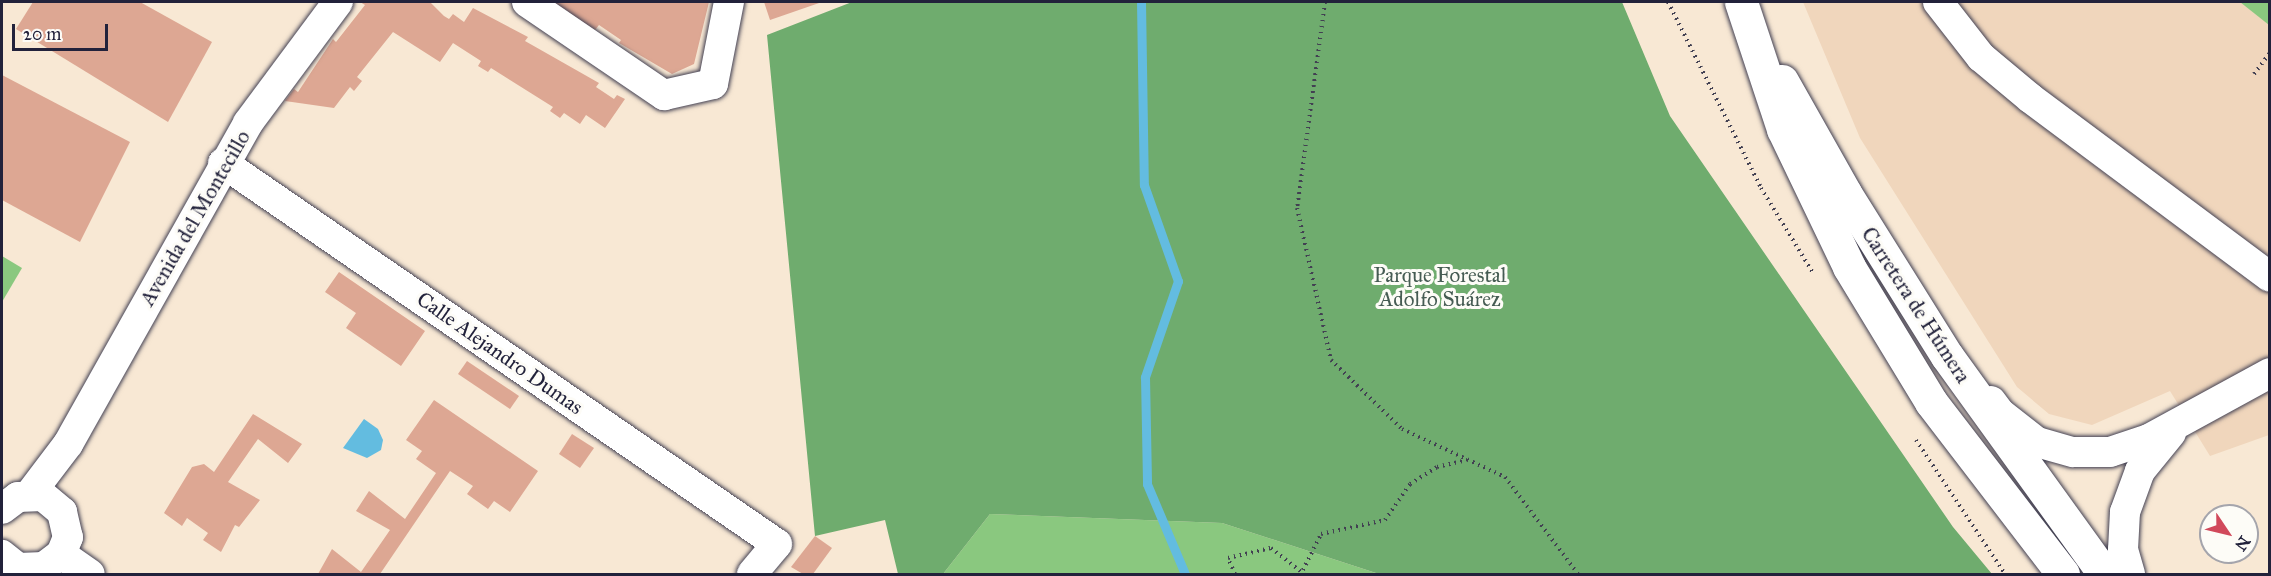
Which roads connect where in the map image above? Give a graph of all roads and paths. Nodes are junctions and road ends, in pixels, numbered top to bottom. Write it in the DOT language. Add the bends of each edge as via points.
graph roads {
  1 [pos="338,2"];
  2 [pos="527,2"];
  3 [pos="729,2"];
  4 [pos="1325,2"];
  5 [pos="1938,2"];
  6 [pos="1745,11"];
  7 [pos="2270,53"];
  8 [pos="2254,74"];
  9 [pos="223,163"];
  10 [pos="1888,261"];
  11 [pos="2267,276"];
  12 [pos="2270,354"];
  13 [pos="2260,378"];
  14 [pos="2187,419"];
  15 [pos="1468,460"];
  16 [pos="42,499"];
  17 [pos="2,508"];
  18 [pos="61,554"];
  19 [pos="7,566"];
  20 [pos="1303,572"];
  21 [pos="90,574"];
  22 [pos="752,574"];
  23 [pos="1235,574"];
  24 [pos="1578,574"];
  25 [pos="2063,574"];
  26 [pos="2104,574"];
  27 [pos="2130,574"];
  1 -- 9 [label="street, Avenida del Montecillo" via="267,96"];
  2 -- 3 [label="street" via="664,95 713,84"];
  4 -- 15 [label="path" via="1298,208 1331,360 1402,429"];
  5 -- 11 [label="street" via="1981,57 2030,98"];
  6 -- 10 [label="main road, Carretera de Húmera"];
  6 -- 25 [label="main road, Carretera de Húmera" via="1783,129 1849,267 1931,402"];
  7 -- 8 [label="path"];
  9 -- 16 [label="street, Avenida del Montecillo" via="68,444"];
  9 -- 22 [label="street, Calle Alejandro Dumas" via="777,544"];
  10 -- 14 [label="street" via="1932,315 2000,413 2037,442 2073,452 2110,452 2149,439"];
  10 -- 26 [label="main road, Carretera de Húmera" via="1947,357"];
  12 -- 13 [label="street"];
  13 -- 14 [label="street"];
  14 -- 27 [label="street" via="2152,453 2133,486 2123,532"];
  15 -- 20 [label="path" via="1437,467 1410,484 1384,520 1321,534"];
  15 -- 24 [label="path" via="1505,477"];
  16 -- 17 [label="street" via="18,496"];
  16 -- 18 [label="street" via="67,524 68,537"];
  18 -- 19 [label="street" via="44,567"];
  18 -- 21 [label="street"];
  20 -- 23 [label="path" via="1271,548 1228,558"];
}
